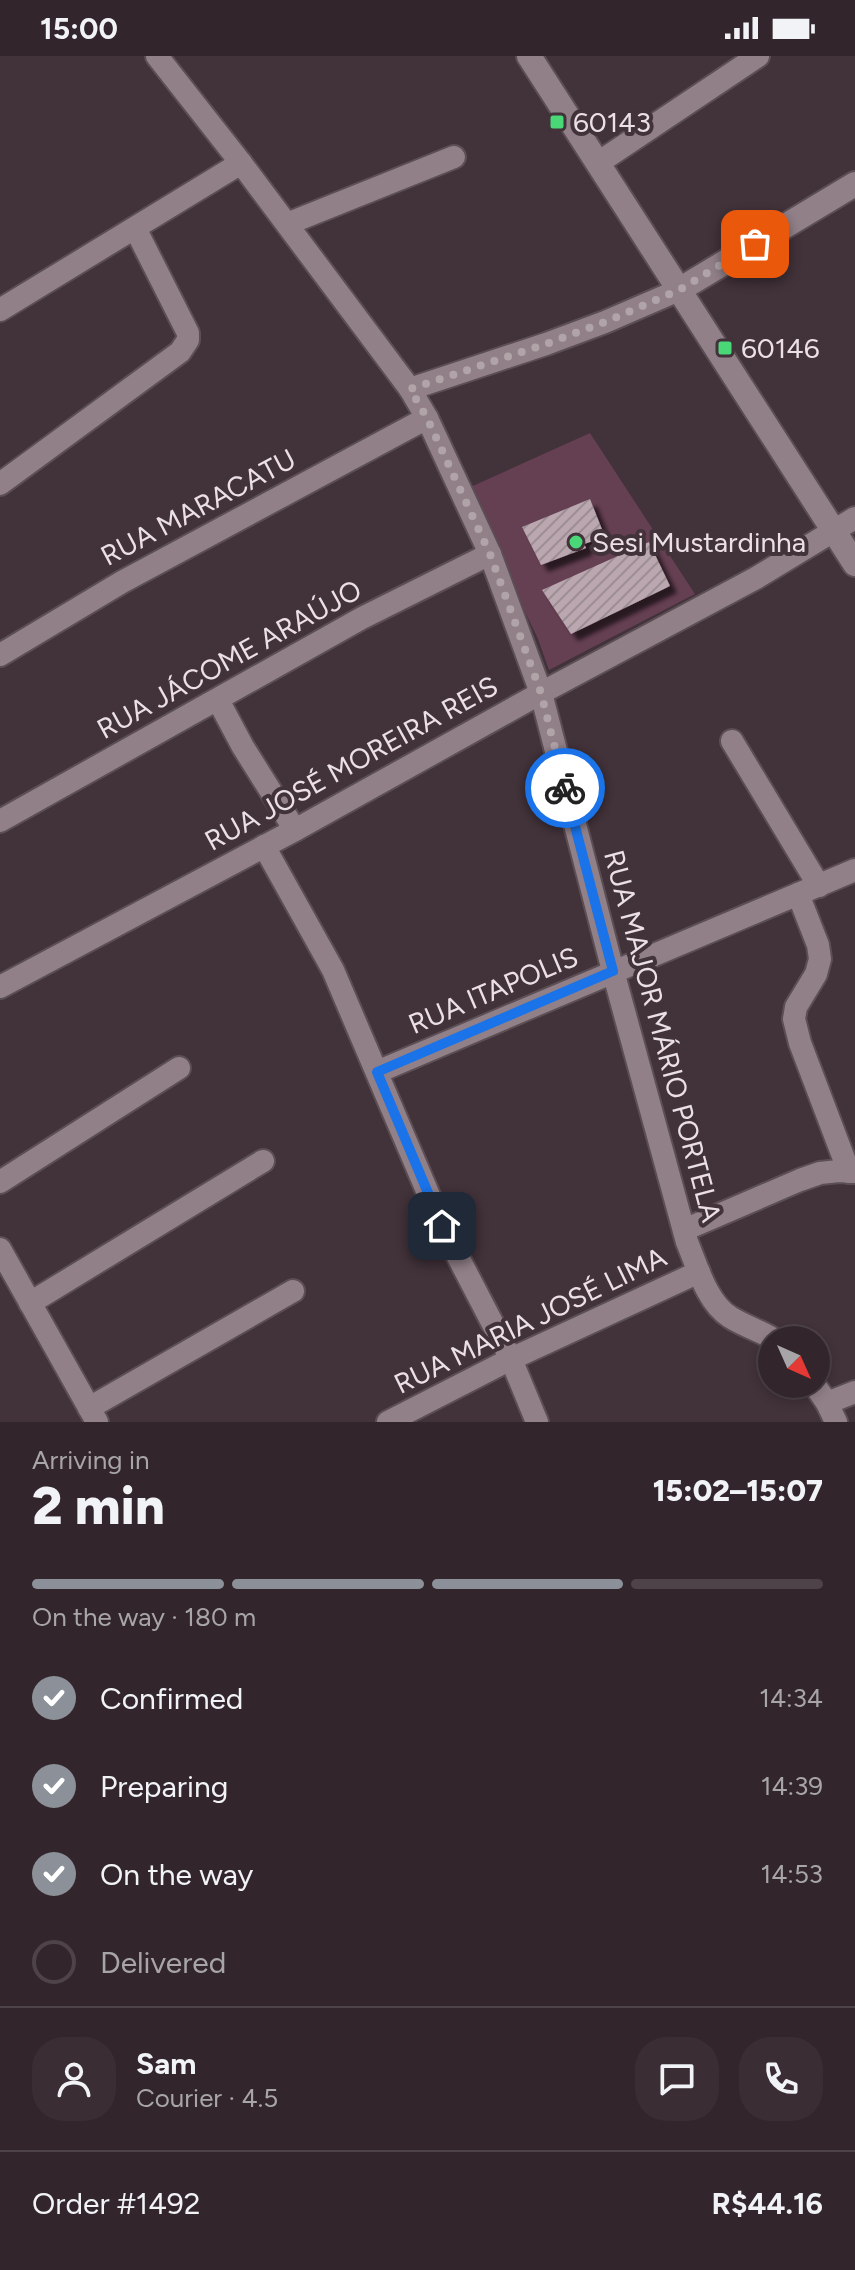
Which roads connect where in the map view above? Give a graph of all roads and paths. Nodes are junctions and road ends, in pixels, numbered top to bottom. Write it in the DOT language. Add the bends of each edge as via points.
graph roads {
  1 [pos="157,56"];
  2 [pos="529,56"];
  3 [pos="758,56"];
  4 [pos="454,157"];
  5 [pos="241,163"];
  6 [pos="598,163"];
  7 [pos="855,184"];
  8 [pos="287,224"];
  9 [pos="135,228"];
  10 [pos="679,290"];
  11 [pos="0,310"];
  12 [pos="410,389"];
  13 [pos="427,418"];
  14 [pos="0,484"];
  15 [pos="855,518"];
  16 [pos="832,531"];
  17 [pos="490,554"];
  18 [pos="855,564"];
  19 [pos="0,655"];
  20 [pos="541,693"];
  21 [pos="218,700"];
  22 [pos="732,741"];
  23 [pos="0,821"];
  24 [pos="295,830"];
  25 [pos="264,846"];
  26 [pos="855,870"];
  27 [pos="808,890"];
  28 [pos="613,971"];
  29 [pos="0,987"];
  30 [pos="179,1068"];
  31 [pos="377,1072"];
  32 [pos="263,1161"];
  33 [pos="852,1172"];
  34 [pos="0,1182"];
  35 [pos="684,1230"];
  36 [pos="0,1249"];
  37 [pos="699,1272"];
  38 [pos="293,1291"];
  39 [pos="30,1303"];
  40 [pos="758,1332"];
  41 [pos="511,1359"];
  42 [pos="855,1392"];
  43 [pos="832,1413"];
  44 [pos="93,1415"];
  45 [pos="414,1416"];
  46 [pos="388,1422"];
  47 [pos="537,1422"];
  1 -- 5 [label="street, RUA MAJOR MÁRIO PORTELA"];
  2 -- 6 [label="main road"];
  3 -- 6 [label="street"];
  4 -- 8 [label="street"];
  5 -- 8 [label="street, RUA MAJOR MÁRIO PORTELA"];
  5 -- 9 [label="street"];
  6 -- 10 [label="main road"];
  7 -- 10 [label="main road"];
  8 -- 12 [label="street, RUA MAJOR MÁRIO PORTELA"];
  9 -- 11 [label="street"];
  9 -- 14 [label="street" via="188,340 180,352"];
  10 -- 12 [label="street" via="546,344"];
  10 -- 16 [label="main road"];
  12 -- 13 [label="street, RUA MAJOR MÁRIO PORTELA"];
  13 -- 17 [label="street, RUA MAJOR MÁRIO PORTELA"];
  13 -- 19 [label="street, RUA MARACATU" via="122,582"];
  15 -- 16 [label="street, RUA JOSÉ MOREIRA REIS"];
  16 -- 18 [label="main road"];
  16 -- 20 [label="street, RUA JOSÉ MOREIRA REIS" via="756,578"];
  17 -- 20 [label="street, RUA MAJOR MÁRIO PORTELA"];
  17 -- 21 [label="street, RUA JÁCOME ARAÚJO" via="362,618"];
  20 -- 24 [label="street, RUA JOSÉ MOREIRA REIS"];
  20 -- 28 [label="street, RUA MAJOR MÁRIO PORTELA"];
  21 -- 23 [label="street, RUA JÁCOME ARAÚJO"];
  21 -- 24 [label="street"];
  22 -- 27 [label="street"];
  24 -- 25 [label="street, RUA JOSÉ MOREIRA REIS"];
  25 -- 29 [label="street, RUA JOSÉ MOREIRA REIS"];
  25 -- 31 [label="street" via="333,970"];
  26 -- 27 [label="street, RUA ITAPOLIS"];
  27 -- 28 [label="street, RUA ITAPOLIS"];
  27 -- 33 [label="street" via="820,959 794,1019"];
  28 -- 31 [label="street, RUA ITAPOLIS"];
  28 -- 35 [label="street, RUA MAJOR MÁRIO PORTELA"];
  30 -- 34 [label="street"];
  31 -- 41 [label="street" via="442,1226"];
  32 -- 39 [label="street"];
  33 -- 35 [label="street" via="820,1173"];
  35 -- 37 [label="street, RUA MAJOR MÁRIO PORTELA"];
  36 -- 39 [label="street"];
  37 -- 40 [label="street, RUA MAJOR MÁRIO PORTELA" via="722,1311"];
  37 -- 41 [label="street, RUA MARIA JOSÉ LIMA"];
  38 -- 44 [label="street"];
  39 -- 44 [label="street"];
  41 -- 45 [label="street, RUA MARIA JOSÉ LIMA"];
  41 -- 47 [label="street"];
  42 -- 43 [label="street"];
  45 -- 46 [label="street, RUA MARIA JOSÉ LIMA"];
}
